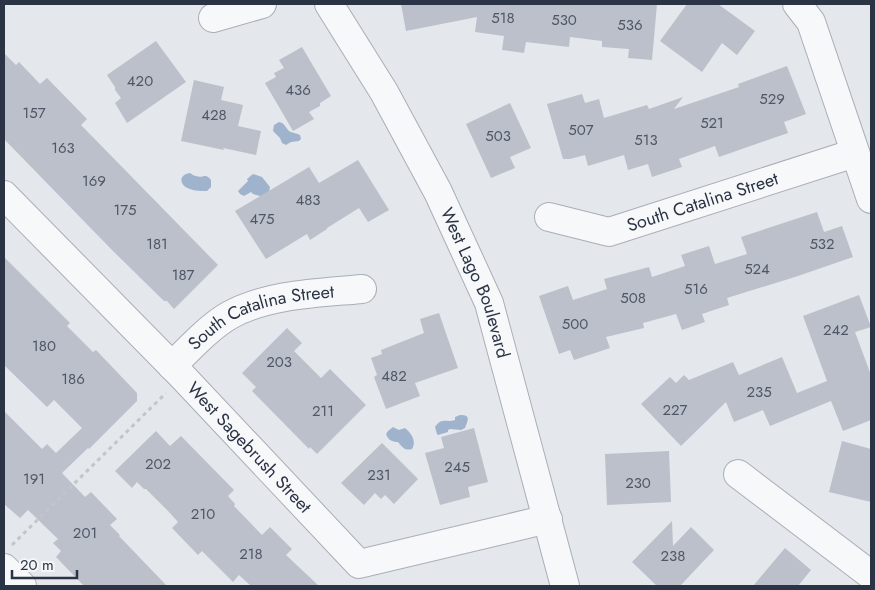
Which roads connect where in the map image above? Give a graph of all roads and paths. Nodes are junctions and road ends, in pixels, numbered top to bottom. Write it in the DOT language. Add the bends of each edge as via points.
graph roads {
  1 [pos="262,4"];
  2 [pos="329,4"];
  3 [pos="797,4"];
  4 [pos="213,18"];
  5 [pos="855,153"];
  6 [pos="4,194"];
  7 [pos="871,199"];
  8 [pos="549,217"];
  9 [pos="362,289"];
  10 [pos="177,371"];
  11 [pos="738,474"];
  12 [pos="548,519"];
  13 [pos="7,557"];
  14 [pos="871,575"];
  15 [pos="22,586"];
  16 [pos="565,586"];
  1 -- 4 [label="street"];
  2 -- 12 [label="street, West Lago Boulevard" via="384,92 433,183 490,303"];
  3 -- 5 [label="street" via="811,22"];
  5 -- 7 [label="street"];
  5 -- 8 [label="street, South Catalina Street" via="608,232"];
  6 -- 10 [label="street, West Sagebrush Street"];
  9 -- 10 [label="street, South Catalina Street" via="314,293 250,306 209,330"];
  10 -- 12 [label="street, West Sagebrush Street" via="359,564"];
  10 -- 13 [label="path"];
  11 -- 14 [label="street"];
  12 -- 16 [label="street, West Lago Boulevard"];
  13 -- 15 [label="street"];
}
